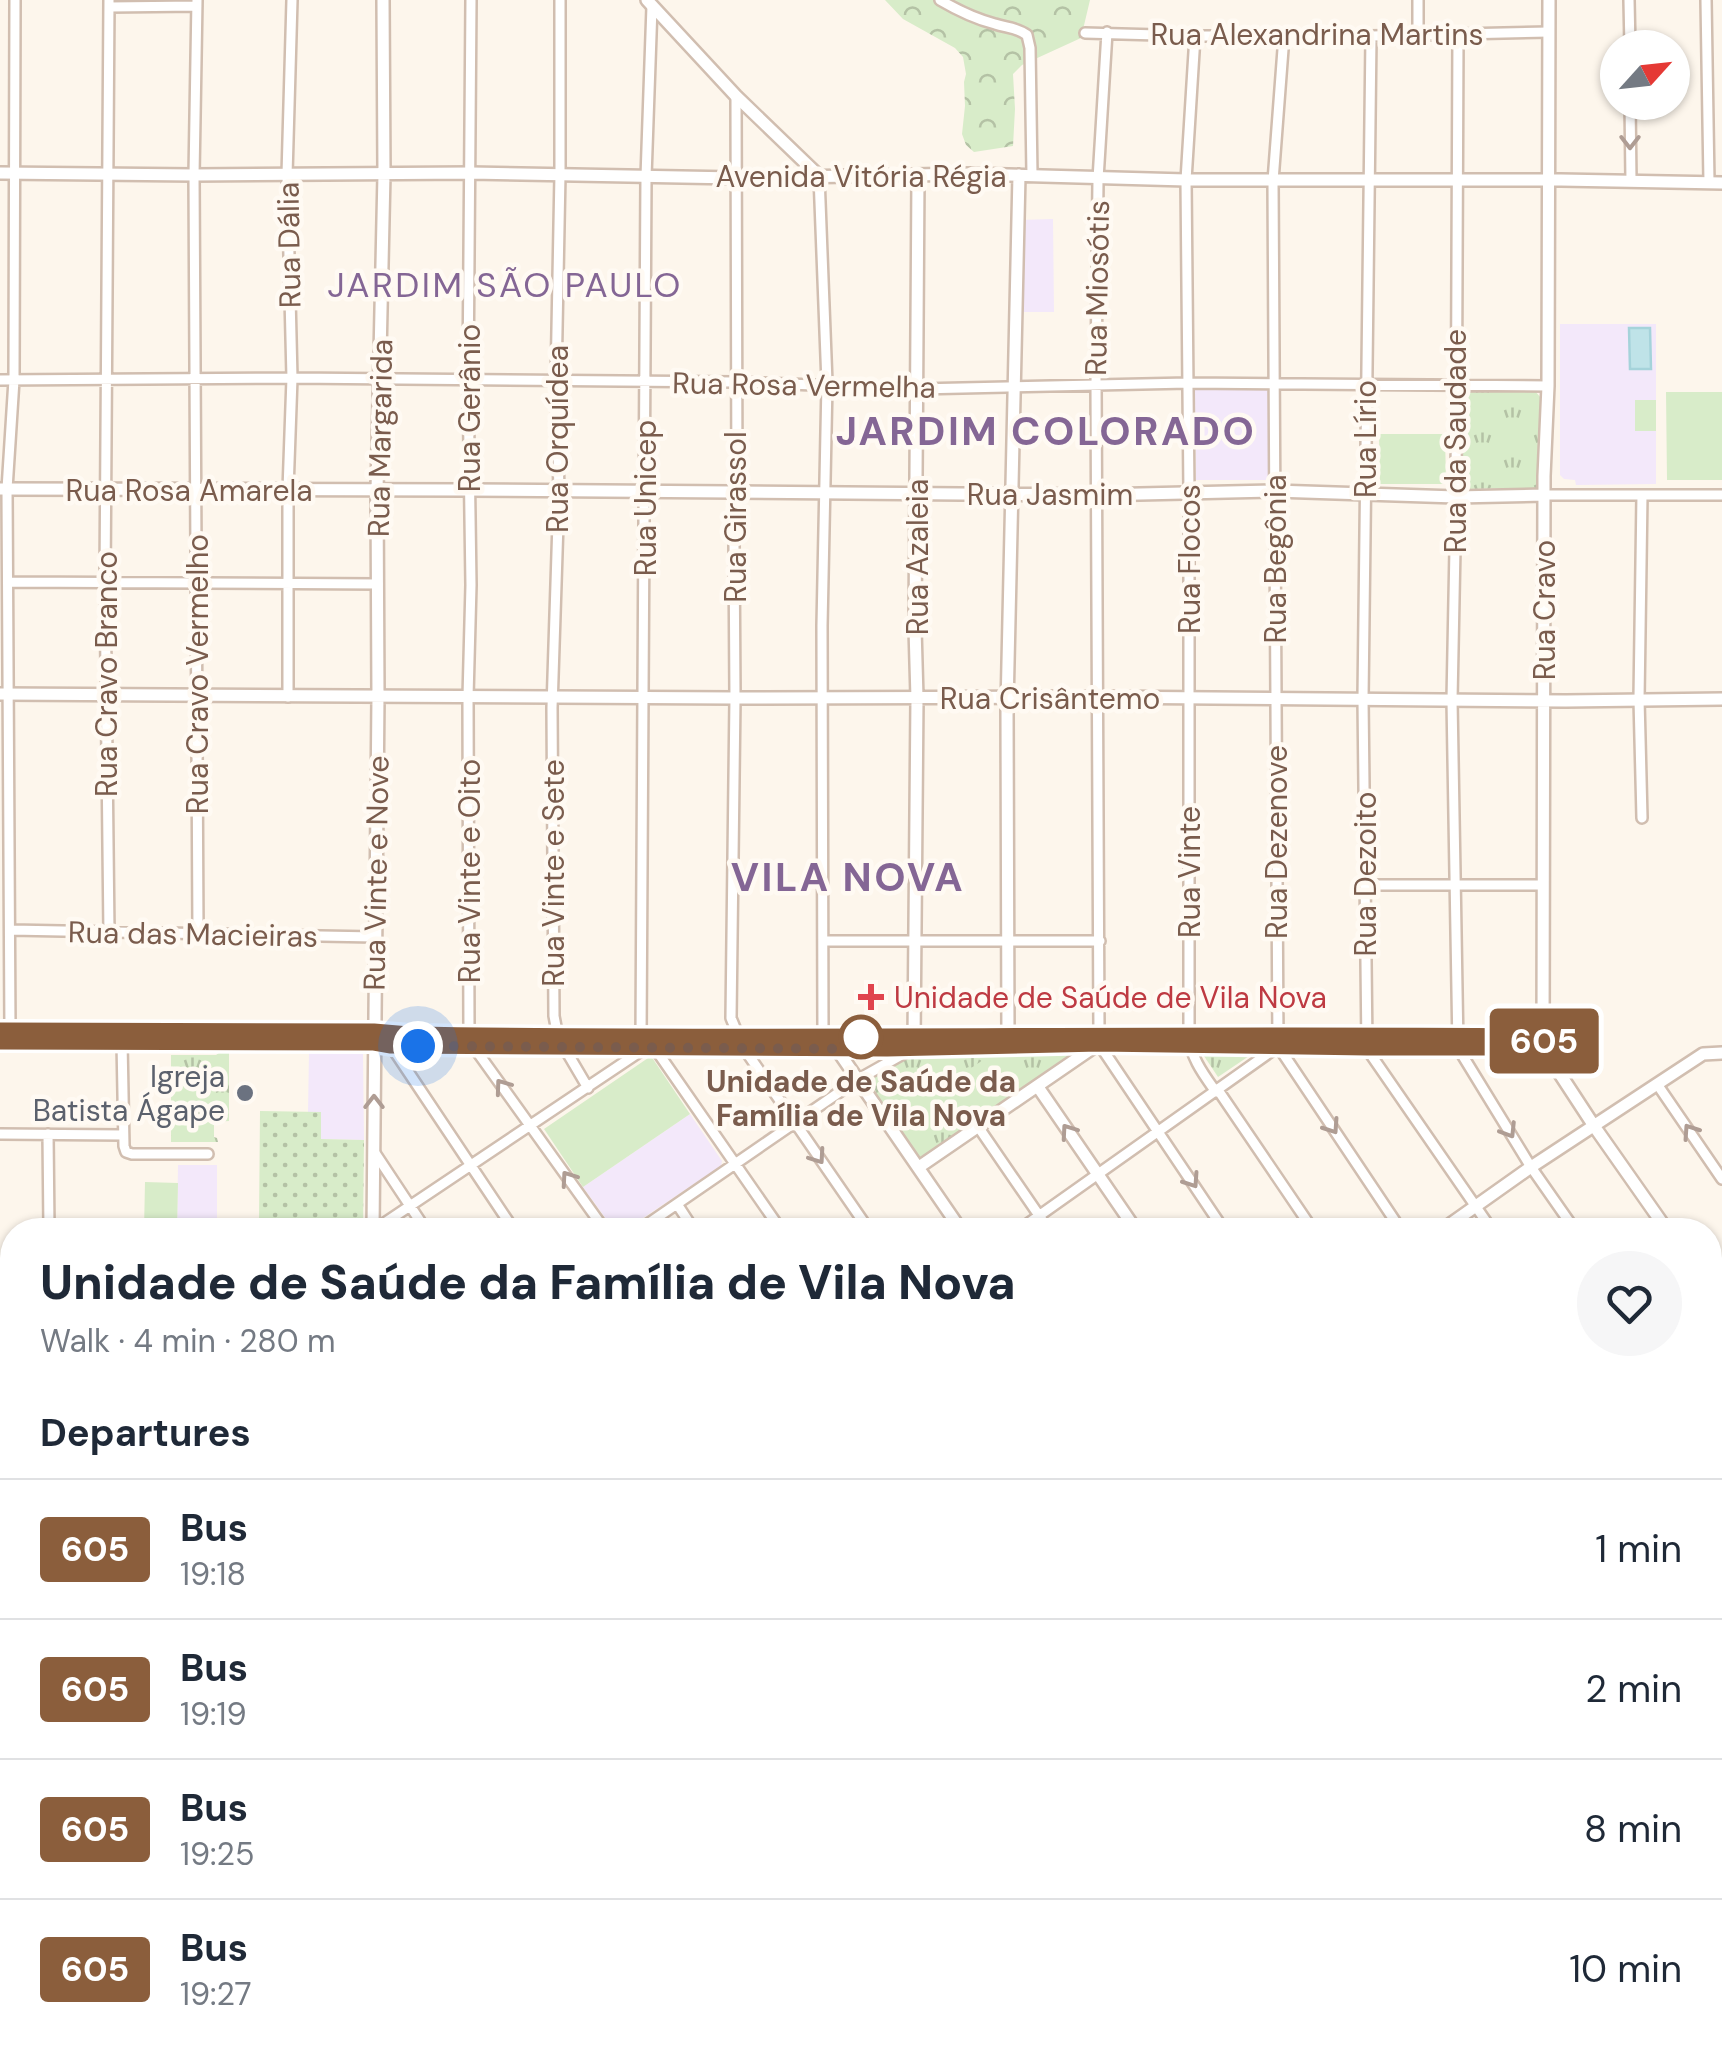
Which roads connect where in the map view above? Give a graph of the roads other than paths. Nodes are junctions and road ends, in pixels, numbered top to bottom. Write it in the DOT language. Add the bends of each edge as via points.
graph roads {
  1 [pos="14,0"];
  2 [pos="292,0"];
  3 [pos="383,0"];
  4 [pos="472,0"];
  5 [pos="560,0"];
  6 [pos="940,0"];
  7 [pos="1418,0"];
  8 [pos="1550,0"];
  9 [pos="1629,0"];
  10 [pos="1706,0"];
  11 [pos="649,2"];
  12 [pos="197,3"];
  13 [pos="110,4"];
  14 [pos="0,25"];
  15 [pos="14,25"];
  16 [pos="1630,30"];
  17 [pos="1106,32"];
  18 [pos="1549,32"];
  19 [pos="1086,33"];
  20 [pos="1458,35"];
  21 [pos="1196,36"];
  22 [pos="1284,36"];
  23 [pos="1371,36"];
  24 [pos="1418,36"];
  25 [pos="736,96"];
  26 [pos="1630,120"];
  27 [pos="472,173"];
  28 [pos="7,174"];
  29 [pos="384,174"];
  30 [pos="560,174"];
  31 [pos="107,175"];
  32 [pos="287,175"];
  33 [pos="1026,175"];
  34 [pos="194,176"];
  35 [pos="820,176"];
  36 [pos="918,176"];
  37 [pos="646,177"];
  38 [pos="736,178"];
  39 [pos="1098,179"];
  40 [pos="1186,180"];
  41 [pos="1273,180"];
  42 [pos="1369,180"];
  43 [pos="1548,180"];
  44 [pos="1456,181"];
  45 [pos="1630,181"];
  46 [pos="1715,183"];
  47 [pos="108,378"];
  48 [pos="292,378"];
  49 [pos="197,379"];
  50 [pos="0,380"];
  51 [pos="14,380"];
  52 [pos="380,380"];
  53 [pos="468,381"];
  54 [pos="556,381"];
  55 [pos="644,382"];
  56 [pos="735,382"];
  57 [pos="1188,382"];
  58 [pos="1275,383"];
  59 [pos="827,384"];
  60 [pos="1096,384"];
  61 [pos="1366,384"];
  62 [pos="1014,385"];
  63 [pos="1456,386"];
  64 [pos="1548,386"];
  65 [pos="918,389"];
  66 [pos="105,489"];
  67 [pos="4,490"];
  68 [pos="196,490"];
  69 [pos="288,490"];
  70 [pos="469,490"];
  71 [pos="377,491"];
  72 [pos="559,491"];
  73 [pos="1275,491"];
  74 [pos="737,492"];
  75 [pos="826,492"];
  76 [pos="645,493"];
  77 [pos="917,493"];
  78 [pos="1365,493"];
  79 [pos="1011,494"];
  80 [pos="1189,494"];
  81 [pos="1096,495"];
  82 [pos="1544,495"];
  83 [pos="1722,495"];
  84 [pos="1456,496"];
  85 [pos="1642,496"];
  86 [pos="195,581"];
  87 [pos="8,582"];
  88 [pos="105,582"];
  89 [pos="288,582"];
  90 [pos="378,584"];
  91 [pos="4,694"];
  92 [pos="106,694"];
  93 [pos="198,696"];
  94 [pos="288,696"];
  95 [pos="378,696"];
  96 [pos="468,696"];
  97 [pos="1096,696"];
  98 [pos="552,697"];
  99 [pos="823,697"];
  100 [pos="644,698"];
  101 [pos="735,698"];
  102 [pos="918,698"];
  103 [pos="1008,698"];
  104 [pos="1188,698"];
  105 [pos="1276,698"];
  106 [pos="1364,699"];
  107 [pos="1639,699"];
  108 [pos="1722,699"];
  109 [pos="1452,700"];
  110 [pos="1543,700"];
  111 [pos="1642,818"];
  112 [pos="6,860"];
  113 [pos="1454,884"];
  114 [pos="1366,885"];
  115 [pos="1542,885"];
  116 [pos="11,930"];
  117 [pos="108,933"];
  118 [pos="198,933"];
  119 [pos="375,937"];
  120 [pos="824,941"];
  121 [pos="1009,941"];
  122 [pos="1100,941"];
  123 [pos="916,942"];
  124 [pos="1366,1034"];
  125 [pos="5,1036"];
  126 [pos="122,1036"];
  127 [pos="374,1037"];
  128 [pos="1099,1039"];
  129 [pos="471,1040"];
  130 [pos="1189,1040"];
  131 [pos="1278,1040"];
  132 [pos="1457,1041"];
  133 [pos="1544,1041"];
  134 [pos="561,1042"];
  135 [pos="741,1042"];
  136 [pos="1008,1042"];
  137 [pos="830,1043"];
  138 [pos="914,1043"];
  139 [pos="647,1044"];
  140 [pos="391,1046"];
  141 [pos="1367,1048"];
  142 [pos="1722,1054"];
  143 [pos="856,1080"];
  144 [pos="1658,1084"];
  145 [pos="1038,1086"];
  146 [pos="588,1088"];
  147 [pos="1217,1091"];
  148 [pos="794,1123"];
  149 [pos="532,1126"];
  150 [pos="1594,1126"];
  151 [pos="978,1128"];
  152 [pos="1159,1132"];
  153 [pos="0,1134"];
  154 [pos="48,1134"];
  155 [pos="123,1134"];
  156 [pos="374,1151"];
  157 [pos="208,1154"];
  158 [pos="736,1164"];
  159 [pos="471,1167"];
  160 [pos="919,1167"];
  161 [pos="1531,1167"];
  162 [pos="1098,1175"];
  163 [pos="1722,1179"];
  164 [pos="677,1204"];
  165 [pos="1476,1206"];
  166 [pos="410,1207"];
  167 [pos="1040,1216"];
  168 [pos="48,1218"];
  169 [pos="373,1218"];
  170 [pos="392,1218"];
  171 [pos="418,1218"];
  172 [pos="506,1218"];
  173 [pos="597,1218"];
  174 [pos="657,1218"];
  175 [pos="686,1218"];
  176 [pos="773,1218"];
  177 [pos="861,1218"];
  178 [pos="953,1218"];
  179 [pos="1037,1218"];
  180 [pos="1128,1218"];
  181 [pos="1216,1218"];
  182 [pos="1305,1218"];
  183 [pos="1393,1218"];
  184 [pos="1459,1218"];
  185 [pos="1484,1218"];
  186 [pos="1567,1218"];
  187 [pos="1659,1218"];
  1 -- 15 [label="street"];
  2 -- 32 [label="street, Rua Dália"];
  3 -- 29 [label="street, Rua Margarida"];
  4 -- 27 [label="street, Rua Gerânio"];
  5 -- 30 [label="street, Rua Orquídea"];
  6 -- 33 [label="street" via="1027,34"];
  7 -- 24 [label="street"];
  8 -- 18 [label="street, Rua Cravo"];
  9 -- 16 [label="street"];
  10 -- 46 [label="street"];
  11 -- 25 [label="street"];
  11 -- 37 [label="street, Rua Unicep"];
  12 -- 13 [label="street"];
  12 -- 34 [label="street, Rua Cravo Vermelho"];
  13 -- 31 [label="street, Rua Cravo Branco"];
  14 -- 15 [label="street"];
  15 -- 28 [label="street"];
  17 -- 19 [label="street, Rua Alexandrina Martins"];
  17 -- 21 [label="street, Rua Alexandrina Martins"];
  17 -- 39 [label="street, Rua Miosótis"];
  18 -- 20 [label="street, Rua Alexandrina Martins"];
  18 -- 43 [label="street, Rua Cravo"];
  20 -- 24 [label="street, Rua Alexandrina Martins"];
  20 -- 44 [label="street, Rua da Saudade"];
  21 -- 22 [label="street, Rua Alexandrina Martins"];
  21 -- 40 [label="street, Rua Flocos"];
  22 -- 23 [label="street, Rua Alexandrina Martins"];
  22 -- 41 [label="street, Rua Begônia"];
  23 -- 24 [label="street, Rua Alexandrina Martins"];
  23 -- 42 [label="street, Rua Lírio"];
  25 -- 35 [label="street"];
  25 -- 38 [label="street, Rua Girassol"];
  26 -- 45 [label="street, one-way"];
  27 -- 29 [label="street, Avenida Vitória Régia"];
  27 -- 30 [label="street, Avenida Vitória Régia"];
  27 -- 53 [label="street, Rua Gerânio"];
  28 -- 31 [label="street, Avenida Vitória Régia"];
  28 -- 51 [label="street"];
  29 -- 32 [label="street, Avenida Vitória Régia"];
  29 -- 52 [label="street, Rua Margarida"];
  30 -- 37 [label="street, Avenida Vitória Régia"];
  30 -- 54 [label="street, Rua Orquídea"];
  31 -- 34 [label="street, Avenida Vitória Régia"];
  31 -- 47 [label="street, Rua Cravo Branco"];
  32 -- 34 [label="street, Avenida Vitória Régia"];
  32 -- 48 [label="street, Rua Dália"];
  33 -- 36 [label="street, Avenida Vitória Régia"];
  33 -- 39 [label="street, Avenida Vitória Régia"];
  33 -- 62 [label="street"];
  34 -- 49 [label="street, Rua Cravo Vermelho"];
  35 -- 36 [label="street, Avenida Vitória Régia"];
  35 -- 38 [label="street, Avenida Vitória Régia"];
  35 -- 59 [label="street"];
  36 -- 65 [label="street, Rua Azaleia"];
  37 -- 38 [label="street, Avenida Vitória Régia"];
  37 -- 55 [label="street, Rua Unicep"];
  38 -- 56 [label="street, Rua Girassol"];
  39 -- 40 [label="street, Avenida Vitória Régia"];
  39 -- 60 [label="street, Rua Miosótis"];
  40 -- 41 [label="street, Avenida Vitória Régia"];
  40 -- 57 [label="street, Rua Flocos"];
  41 -- 42 [label="street, Avenida Vitória Régia"];
  41 -- 58 [label="street, Rua Begônia"];
  42 -- 44 [label="street, Avenida Vitória Régia"];
  42 -- 61 [label="street, Rua Lírio"];
  43 -- 44 [label="street, Avenida Vitória Régia"];
  43 -- 45 [label="street, Avenida Vitória Régia"];
  43 -- 64 [label="street, Rua Cravo"];
  44 -- 63 [label="street, Rua da Saudade"];
  45 -- 46 [label="street, Avenida Vitória Régia"];
  47 -- 49 [label="street, Rua Rosa Vermelha"];
  47 -- 51 [label="street, Rua Rosa Vermelha"];
  47 -- 66 [label="street, Rua Cravo Branco"];
  48 -- 49 [label="street, Rua Rosa Vermelha"];
  48 -- 52 [label="street, Rua Rosa Vermelha"];
  48 -- 69 [label="street, Rua Dália"];
  49 -- 68 [label="street, Rua Cravo Vermelho"];
  50 -- 51 [label="street, Rua Rosa Vermelha"];
  51 -- 67 [label="street"];
  52 -- 53 [label="street, Rua Rosa Vermelha"];
  52 -- 71 [label="street, Rua Margarida"];
  53 -- 54 [label="street, Rua Rosa Vermelha"];
  53 -- 70 [label="street, Rua Gerânio"];
  54 -- 55 [label="street, Rua Rosa Vermelha"];
  54 -- 72 [label="street, Rua Orquídea"];
  55 -- 56 [label="street, Rua Rosa Vermelha"];
  55 -- 76 [label="street, Rua Unicep"];
  56 -- 59 [label="street, Rua Rosa Vermelha"];
  56 -- 74 [label="street, Rua Girassol"];
  57 -- 58 [label="street, Rua Rosa Vermelha"];
  57 -- 60 [label="street, Rua Rosa Vermelha"];
  57 -- 80 [label="street, Rua Flocos"];
  58 -- 61 [label="street, Rua Rosa Vermelha"];
  58 -- 73 [label="street, Rua Begônia"];
  59 -- 65 [label="street, Rua Rosa Vermelha"];
  59 -- 75 [label="street"];
  60 -- 62 [label="street, Rua Rosa Vermelha"];
  60 -- 81 [label="street, Rua Miosótis"];
  61 -- 63 [label="street, Rua Rosa Vermelha"];
  61 -- 78 [label="street, Rua Lírio"];
  62 -- 65 [label="street, Rua Rosa Vermelha"];
  62 -- 79 [label="street"];
  63 -- 64 [label="street, Rua Rosa Vermelha"];
  63 -- 84 [label="street, Rua da Saudade"];
  64 -- 82 [label="street, Rua Cravo"];
  65 -- 77 [label="street, Rua Azaleia"];
  66 -- 67 [label="street, Rua Rosa Amarela"];
  66 -- 68 [label="street, Rua Rosa Amarela"];
  66 -- 88 [label="street, Rua Cravo Branco"];
  67 -- 87 [label="street"];
  68 -- 69 [label="street, Rua Rosa Amarela"];
  68 -- 86 [label="street, Rua Cravo Vermelho"];
  69 -- 71 [label="street, Rua Rosa Amarela"];
  69 -- 89 [label="street, Rua Dália"];
  70 -- 71 [label="street, Rua Jasmim"];
  70 -- 72 [label="street, Rua Jasmim"];
  70 -- 96 [label="street, Rua Gerânio"];
  71 -- 90 [label="street, Rua Margarida"];
  72 -- 76 [label="street, Rua Jasmim"];
  72 -- 98 [label="street, Rua Orquídea"];
  73 -- 78 [label="street, Rua Jasmim"];
  73 -- 80 [label="street, Rua Jasmim"];
  73 -- 105 [label="street, Rua Begônia"];
  74 -- 75 [label="street, Rua Jasmim"];
  74 -- 76 [label="street, Rua Jasmim"];
  74 -- 101 [label="street, Rua Girassol"];
  75 -- 77 [label="street, Rua Jasmim"];
  75 -- 99 [label="street"];
  76 -- 100 [label="street, Rua Unicep"];
  77 -- 79 [label="street, Rua Jasmim"];
  77 -- 102 [label="street, Rua Azaleia"];
  78 -- 84 [label="street, Rua Jasmim"];
  78 -- 106 [label="street, Rua Lírio"];
  79 -- 81 [label="street, Rua Jasmim"];
  79 -- 103 [label="street"];
  80 -- 81 [label="street, Rua Jasmim"];
  80 -- 104 [label="street, Rua Flocos"];
  81 -- 97 [label="street, Rua Miosótis"];
  82 -- 84 [label="street, Rua Jasmim"];
  82 -- 85 [label="street, Rua Jasmim"];
  82 -- 110 [label="street, Rua Cravo"];
  83 -- 85 [label="street, Rua Jasmim"];
  84 -- 109 [label="street, Rua da Saudade"];
  85 -- 107 [label="street"];
  86 -- 88 [label="street"];
  86 -- 89 [label="street"];
  86 -- 93 [label="street, Rua Cravo Vermelho"];
  87 -- 88 [label="street"];
  87 -- 91 [label="street"];
  88 -- 92 [label="street, Rua Cravo Branco"];
  89 -- 90 [label="street"];
  89 -- 94 [label="street, Rua Dália"];
  90 -- 95 [label="street, Rua Margarida"];
  91 -- 92 [label="street, Rua Crisântemo"];
  91 -- 112 [label="street"];
  92 -- 93 [label="street, Rua Crisântemo"];
  92 -- 117 [label="street, Rua Cravo Branco"];
  93 -- 94 [label="street, Rua Crisântemo"];
  93 -- 118 [label="street, Rua Cravo Vermelho"];
  94 -- 95 [label="street, Rua Crisântemo"];
  95 -- 96 [label="street, Rua Crisântemo"];
  95 -- 119 [label="street, Rua Vinte e Nove"];
  96 -- 98 [label="street, Rua Crisântemo"];
  96 -- 129 [label="street, Rua Vinte e Oito"];
  97 -- 103 [label="street, Rua Crisântemo"];
  97 -- 104 [label="street, Rua Crisântemo"];
  97 -- 122 [label="street, Rua Miosótis"];
  98 -- 100 [label="street, Rua Crisântemo"];
  98 -- 134 [label="street, Rua Vinte e Sete" via="554,1016"];
  99 -- 101 [label="street, Rua Crisântemo"];
  99 -- 102 [label="street, Rua Crisântemo"];
  99 -- 120 [label="street"];
  100 -- 101 [label="street, Rua Crisântemo"];
  100 -- 139 [label="street, Rua Unicep"];
  101 -- 135 [label="street, Rua Girassol" via="731,1018"];
  102 -- 103 [label="street, Rua Crisântemo"];
  102 -- 123 [label="street, Rua Azaleia"];
  103 -- 121 [label="street"];
  104 -- 105 [label="street, Rua Crisântemo"];
  104 -- 130 [label="street, Rua Vinte"];
  105 -- 106 [label="street, Rua Crisântemo"];
  105 -- 131 [label="street, Rua Dezenove"];
  106 -- 109 [label="street, Rua Crisântemo"];
  106 -- 114 [label="street, Rua Dezoito"];
  107 -- 108 [label="street, Rua Crisântemo"];
  107 -- 110 [label="street, Rua Crisântemo"];
  107 -- 111 [label="street"];
  109 -- 110 [label="street, Rua Crisântemo"];
  109 -- 113 [label="street, Rua da Saudade"];
  110 -- 115 [label="street, Rua Cravo"];
  112 -- 116 [label="street"];
  113 -- 114 [label="street"];
  113 -- 115 [label="street"];
  113 -- 132 [label="street, Rua da Saudade"];
  114 -- 124 [label="street, Rua Dezoito"];
  115 -- 133 [label="street, Rua Cravo"];
  116 -- 117 [label="street, Rua das Macieiras"];
  116 -- 125 [label="street"];
  117 -- 118 [label="street, Rua das Macieiras"];
  118 -- 119 [label="street, Rua das Macieiras"];
  119 -- 127 [label="street, Rua Vinte e Nove"];
  120 -- 123 [label="street"];
  120 -- 137 [label="street"];
  121 -- 122 [label="street"];
  121 -- 123 [label="street"];
  121 -- 136 [label="street"];
  122 -- 128 [label="street, Rua Miosótis"];
  123 -- 138 [label="street, Rua Azaleia"];
  124 -- 131 [label="street"];
  124 -- 132 [label="street"];
  124 -- 141 [label="street, Rua Dezoito"];
  125 -- 126 [label="street"];
  126 -- 127 [label="street"];
  126 -- 155 [label="street"];
  127 -- 129 [label="street"];
  127 -- 140 [label="street"];
  156 -- 127 [label="street, Rua Vinte e Nove, one-way"];
  128 -- 130 [label="street"];
  128 -- 136 [label="street"];
  128 -- 145 [label="street"];
  128 -- 152 [label="street"];
  129 -- 134 [label="street"];
  129 -- 140 [label="street"];
  149 -- 129 [label="street, one-way"];
  130 -- 131 [label="street"];
  130 -- 147 [label="street"];
  131 -- 141 [label="street"];
  131 -- 147 [label="street"];
  131 -- 183 [label="street, one-way"];
  132 -- 133 [label="street"];
  132 -- 141 [label="street"];
  132 -- 161 [label="street, one-way"];
  133 -- 150 [label="street"];
  134 -- 139 [label="street"];
  134 -- 146 [label="street"];
  135 -- 137 [label="street"];
  135 -- 139 [label="street"];
  135 -- 148 [label="street"];
  136 -- 138 [label="street"];
  137 -- 138 [label="street"];
  137 -- 143 [label="street"];
  138 -- 143 [label="street"];
  139 -- 146 [label="street"];
  139 -- 158 [label="street"];
  140 -- 159 [label="street"];
  141 -- 165 [label="street"];
  142 -- 144 [label="street" via="1703,1054"];
  143 -- 148 [label="street"];
  143 -- 160 [label="street"];
  144 -- 150 [label="street"];
  163 -- 144 [label="street, one-way"];
  145 -- 151 [label="street"];
  162 -- 145 [label="street, one-way"];
  146 -- 149 [label="street"];
  147 -- 152 [label="street"];
  147 -- 182 [label="street"];
  148 -- 158 [label="street"];
  148 -- 177 [label="street, one-way"];
  149 -- 159 [label="street"];
  173 -- 149 [label="street, one-way"];
  150 -- 161 [label="street"];
  150 -- 187 [label="street"];
  151 -- 160 [label="street"];
  151 -- 167 [label="street"];
  152 -- 162 [label="street"];
  152 -- 181 [label="street, one-way"];
  153 -- 154 [label="street"];
  154 -- 155 [label="street"];
  154 -- 168 [label="street"];
  155 -- 157 [label="street" via="129,1153"];
  156 -- 166 [label="street"];
  156 -- 169 [label="street, Rua Vinte e Nove"];
  158 -- 164 [label="street"];
  158 -- 176 [label="street"];
  159 -- 166 [label="street"];
  159 -- 172 [label="street"];
  160 -- 178 [label="street"];
  161 -- 165 [label="street"];
  161 -- 186 [label="street"];
  162 -- 167 [label="street"];
  162 -- 180 [label="street"];
  164 -- 174 [label="street"];
  164 -- 175 [label="street"];
  165 -- 184 [label="street"];
  165 -- 185 [label="street"];
  166 -- 170 [label="street"];
  166 -- 171 [label="street"];
  167 -- 179 [label="street"];
}
